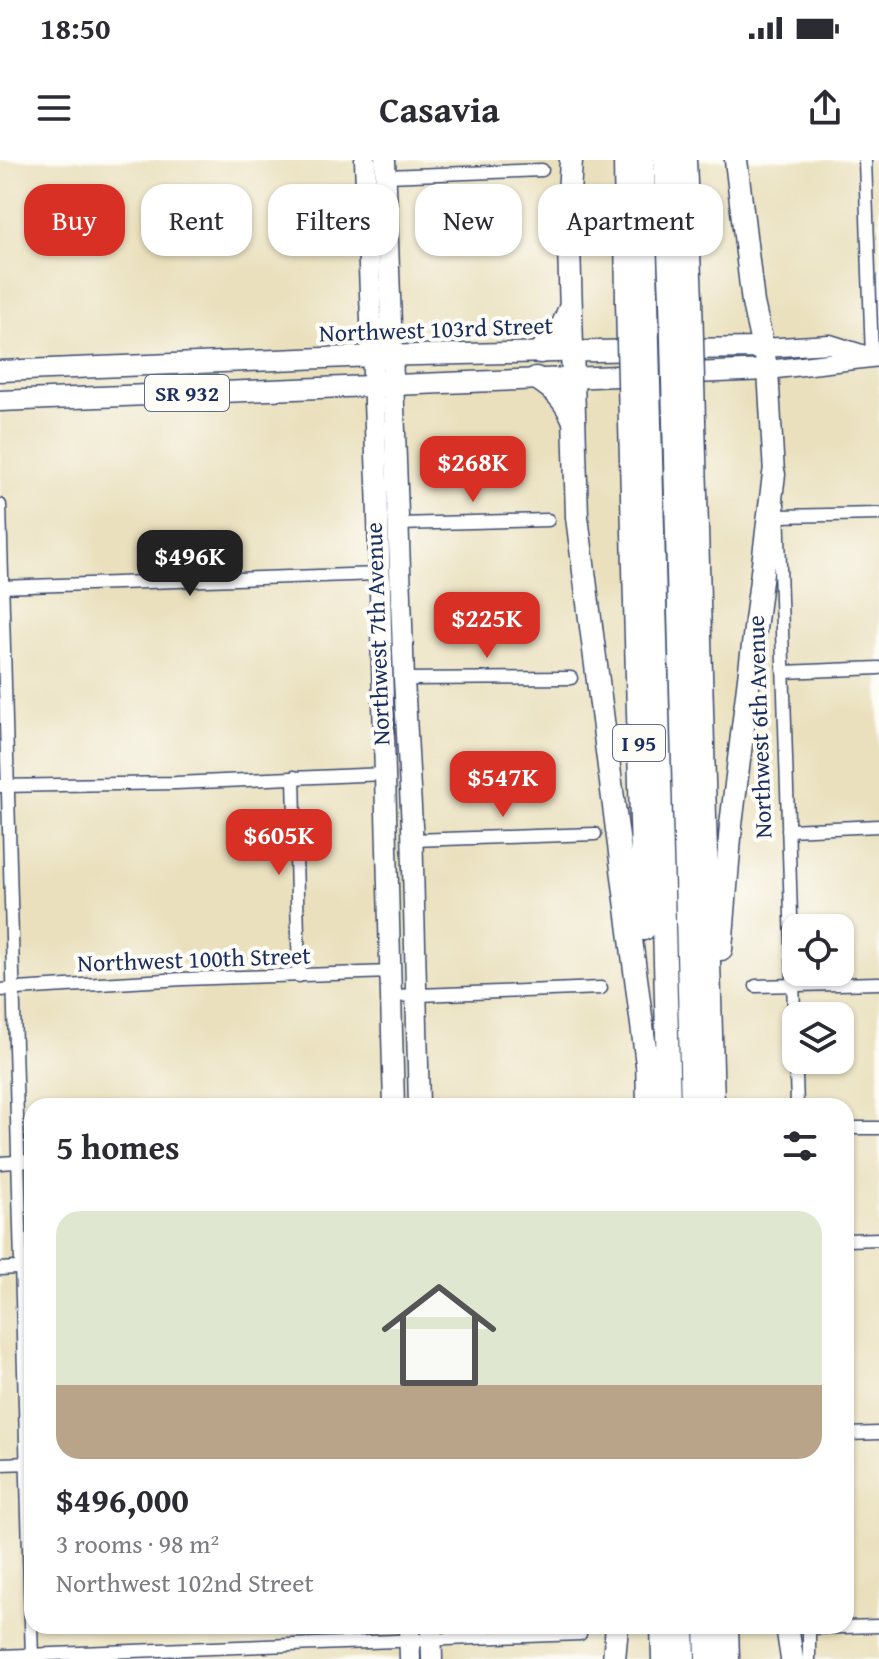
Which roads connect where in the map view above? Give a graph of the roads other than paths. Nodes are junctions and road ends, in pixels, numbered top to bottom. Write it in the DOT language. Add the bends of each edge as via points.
graph roads {
  1 [pos="365,160"];
  2 [pos="571,160"];
  3 [pos="625,160"];
  4 [pos="643,160"];
  5 [pos="665,160"];
  6 [pos="685,160"];
  7 [pos="736,160"];
  8 [pos="865,160"];
  9 [pos="386,168"];
  10 [pos="542,170"];
  11 [pos="681,300"];
  12 [pos="637,301"];
  13 [pos="571,305"];
  14 [pos="573,351"];
  15 [pos="540,352"];
  16 [pos="382,356"];
  17 [pos="875,357"];
  18 [pos="766,359"];
  19 [pos="0,371"];
  20 [pos="574,376"];
  21 [pos="536,378"];
  22 [pos="384,385"];
  23 [pos="0,401"];
  24 [pos="684,421"];
  25 [pos="640,422"];
  26 [pos="575,425"];
  27 [pos="774,474"];
  28 [pos="0,505"];
  29 [pos="879,514"];
  30 [pos="779,516"];
  31 [pos="548,520"];
  32 [pos="398,524"];
  33 [pos="379,574"];
  34 [pos="2,587"];
  35 [pos="879,668"];
  36 [pos="784,672"];
  37 [pos="571,678"];
  38 [pos="404,679"];
  39 [pos="385,774"];
  40 [pos="294,777"];
  41 [pos="5,786"];
  42 [pos="879,826"];
  43 [pos="788,830"];
  44 [pos="595,834"];
  45 [pos="413,840"];
  46 [pos="413,892"];
  47 [pos="790,914"];
  48 [pos="391,972"];
  49 [pos="299,976"];
  50 [pos="879,983"];
  51 [pos="854,984"];
  52 [pos="756,986"];
  53 [pos="782,986"];
  54 [pos="792,986"];
  55 [pos="601,988"];
  56 [pos="0,990"];
  57 [pos="15,990"];
  58 [pos="417,995"];
  59 [pos="392,996"];
  60 [pos="712,1062"];
  61 [pos="647,1064"];
  62 [pos="394,1098"];
  63 [pos="419,1098"];
  64 [pos="648,1098"];
  65 [pos="669,1098"];
  66 [pos="692,1098"];
  67 [pos="713,1098"];
  68 [pos="797,1098"];
  69 [pos="854,1128"];
  70 [pos="879,1128"];
  71 [pos="18,1162"];
  72 [pos="24,1162"];
  73 [pos="0,1163"];
  74 [pos="879,1239"];
  75 [pos="854,1240"];
  76 [pos="24,1242"];
  77 [pos="24,1268"];
  78 [pos="0,1269"];
  79 [pos="879,1433"];
  80 [pos="854,1434"];
  81 [pos="24,1463"];
  82 [pos="0,1464"];
  83 [pos="854,1626"];
  84 [pos="879,1626"];
  85 [pos="32,1634"];
  86 [pos="580,1634"];
  87 [pos="616,1634"];
  88 [pos="662,1634"];
  89 [pos="683,1634"];
  90 [pos="706,1634"];
  91 [pos="727,1634"];
  92 [pos="799,1634"];
  93 [pos="803,1634"];
  94 [pos="410,1642"];
  95 [pos="431,1642"];
  96 [pos="324,1644"];
  97 [pos="0,1656"];
  98 [pos="32,1656"];
  99 [pos="324,1659"];
  100 [pos="614,1659"];
  101 [pos="663,1659"];
  102 [pos="684,1659"];
  103 [pos="707,1659"];
  104 [pos="728,1659"];
  105 [pos="792,1659"];
  106 [pos="809,1659"];
  1 -- 16 [label="main road, Northwest 7th Avenue"];
  2 -- 13 [label="highway"];
  3 -- 12 [label="highway, I 95"];
  4 -- 12 [label="highway"];
  5 -- 11 [label="highway"];
  6 -- 11 [label="highway"];
  7 -- 18 [label="highway" via="753,303"];
  8 -- 17 [label="street"];
  9 -- 10 [label="street"];
  9 -- 16 [label="main road, Northwest 7th Avenue"];
  11 -- 24 [label="highway, bridge"];
  12 -- 25 [label="highway, I 95, bridge"];
  13 -- 14 [label="highway"];
  13 -- 15 [label="highway" via="561,329"];
  14 -- 15 [label="main road, Northwest 103rd Street / SR 932"];
  14 -- 18 [label="main road, Northwest 103rd Street / SR 932"];
  14 -- 20 [label="highway"];
  15 -- 16 [label="main road, Northwest 103rd Street / SR 932"];
  16 -- 19 [label="main road, Northwest 103rd Street / SR 932"];
  16 -- 22 [label="main road, Northwest 7th Avenue"];
  17 -- 18 [label="main road, Northwest 103rd Street / SR 932" via="830,344"];
  18 -- 20 [label="main road, Northwest 103rd Street / SR 932"];
  18 -- 27 [label="main road, Northwest 6th Avenue"];
  20 -- 21 [label="main road, Northwest 103rd Street / SR 932"];
  20 -- 26 [label="highway"];
  21 -- 22 [label="main road, Northwest 103rd Street / SR 932"];
  21 -- 26 [label="highway" via="566,402"];
  22 -- 23 [label="main road, Northwest 103rd Street / SR 932"];
  22 -- 32 [label="main road, Northwest 7th Avenue"];
  22 -- 33 [label="main road, Northwest 7th Avenue"];
  24 -- 60 [label="highway"];
  24 -- 66 [label="highway"];
  25 -- 61 [label="highway, I 95"];
  25 -- 65 [label="highway"];
  26 -- 61 [label="highway" via="577,517"];
  27 -- 30 [label="street, Northwest 6th Avenue"];
  27 -- 60 [label="highway" via="731,825"];
  28 -- 34 [label="street"];
  29 -- 30 [label="street"];
  30 -- 36 [label="street, Northwest 6th Avenue"];
  31 -- 32 [label="street"];
  32 -- 38 [label="main road, Northwest 7th Avenue"];
  33 -- 34 [label="street"];
  33 -- 38 [label="main road" via="389,597 391,661"];
  33 -- 39 [label="main road, Northwest 7th Avenue"];
  34 -- 41 [label="street"];
  35 -- 36 [label="street"];
  36 -- 43 [label="street, Northwest 6th Avenue"];
  37 -- 38 [label="street"];
  38 -- 45 [label="main road, Northwest 7th Avenue"];
  39 -- 40 [label="street"];
  39 -- 46 [label="main road" via="398,794 400,869"];
  39 -- 48 [label="main road, Northwest 7th Avenue"];
  40 -- 41 [label="street"];
  40 -- 49 [label="street"];
  41 -- 57 [label="street"];
  42 -- 43 [label="street"];
  43 -- 47 [label="street, Northwest 6th Avenue"];
  44 -- 45 [label="street"];
  45 -- 46 [label="main road, Northwest 7th Avenue"];
  46 -- 58 [label="main road, Northwest 7th Avenue"];
  48 -- 49 [label="street, Northwest 100th Street"];
  48 -- 59 [label="main road, Northwest 7th Avenue"];
  49 -- 57 [label="street, Northwest 100th Street"];
  50 -- 51 [label="street"];
  52 -- 53 [label="street"];
  54 -- 68 [label="street, Northwest 6th Avenue"];
  55 -- 58 [label="street"];
  56 -- 57 [label="street, Northwest 100th Street"];
  57 -- 71 [label="street"];
  58 -- 59 [label="street"];
  58 -- 63 [label="main road, Northwest 7th Avenue"];
  59 -- 62 [label="main road, Northwest 7th Avenue"];
  60 -- 67 [label="highway"];
  61 -- 64 [label="highway, I 95"];
  69 -- 70 [label="street"];
  71 -- 72 [label="street"];
  71 -- 73 [label="street"];
  71 -- 76 [label="street"];
  74 -- 75 [label="street"];
  77 -- 78 [label="street"];
  79 -- 80 [label="street"];
  81 -- 82 [label="street"];
  83 -- 84 [label="street"];
  85 -- 98 [label="street"];
  86 -- 95 [label="street"];
  87 -- 100 [label="highway"];
  88 -- 101 [label="highway"];
  89 -- 102 [label="highway"];
  90 -- 103 [label="highway"];
  91 -- 104 [label="highway"];
  92 -- 105 [label="highway"];
  93 -- 106 [label="street"];
  94 -- 95 [label="street"];
  94 -- 96 [label="street"];
  96 -- 98 [label="street"];
  96 -- 99 [label="street"];
  97 -- 98 [label="street"];
}
